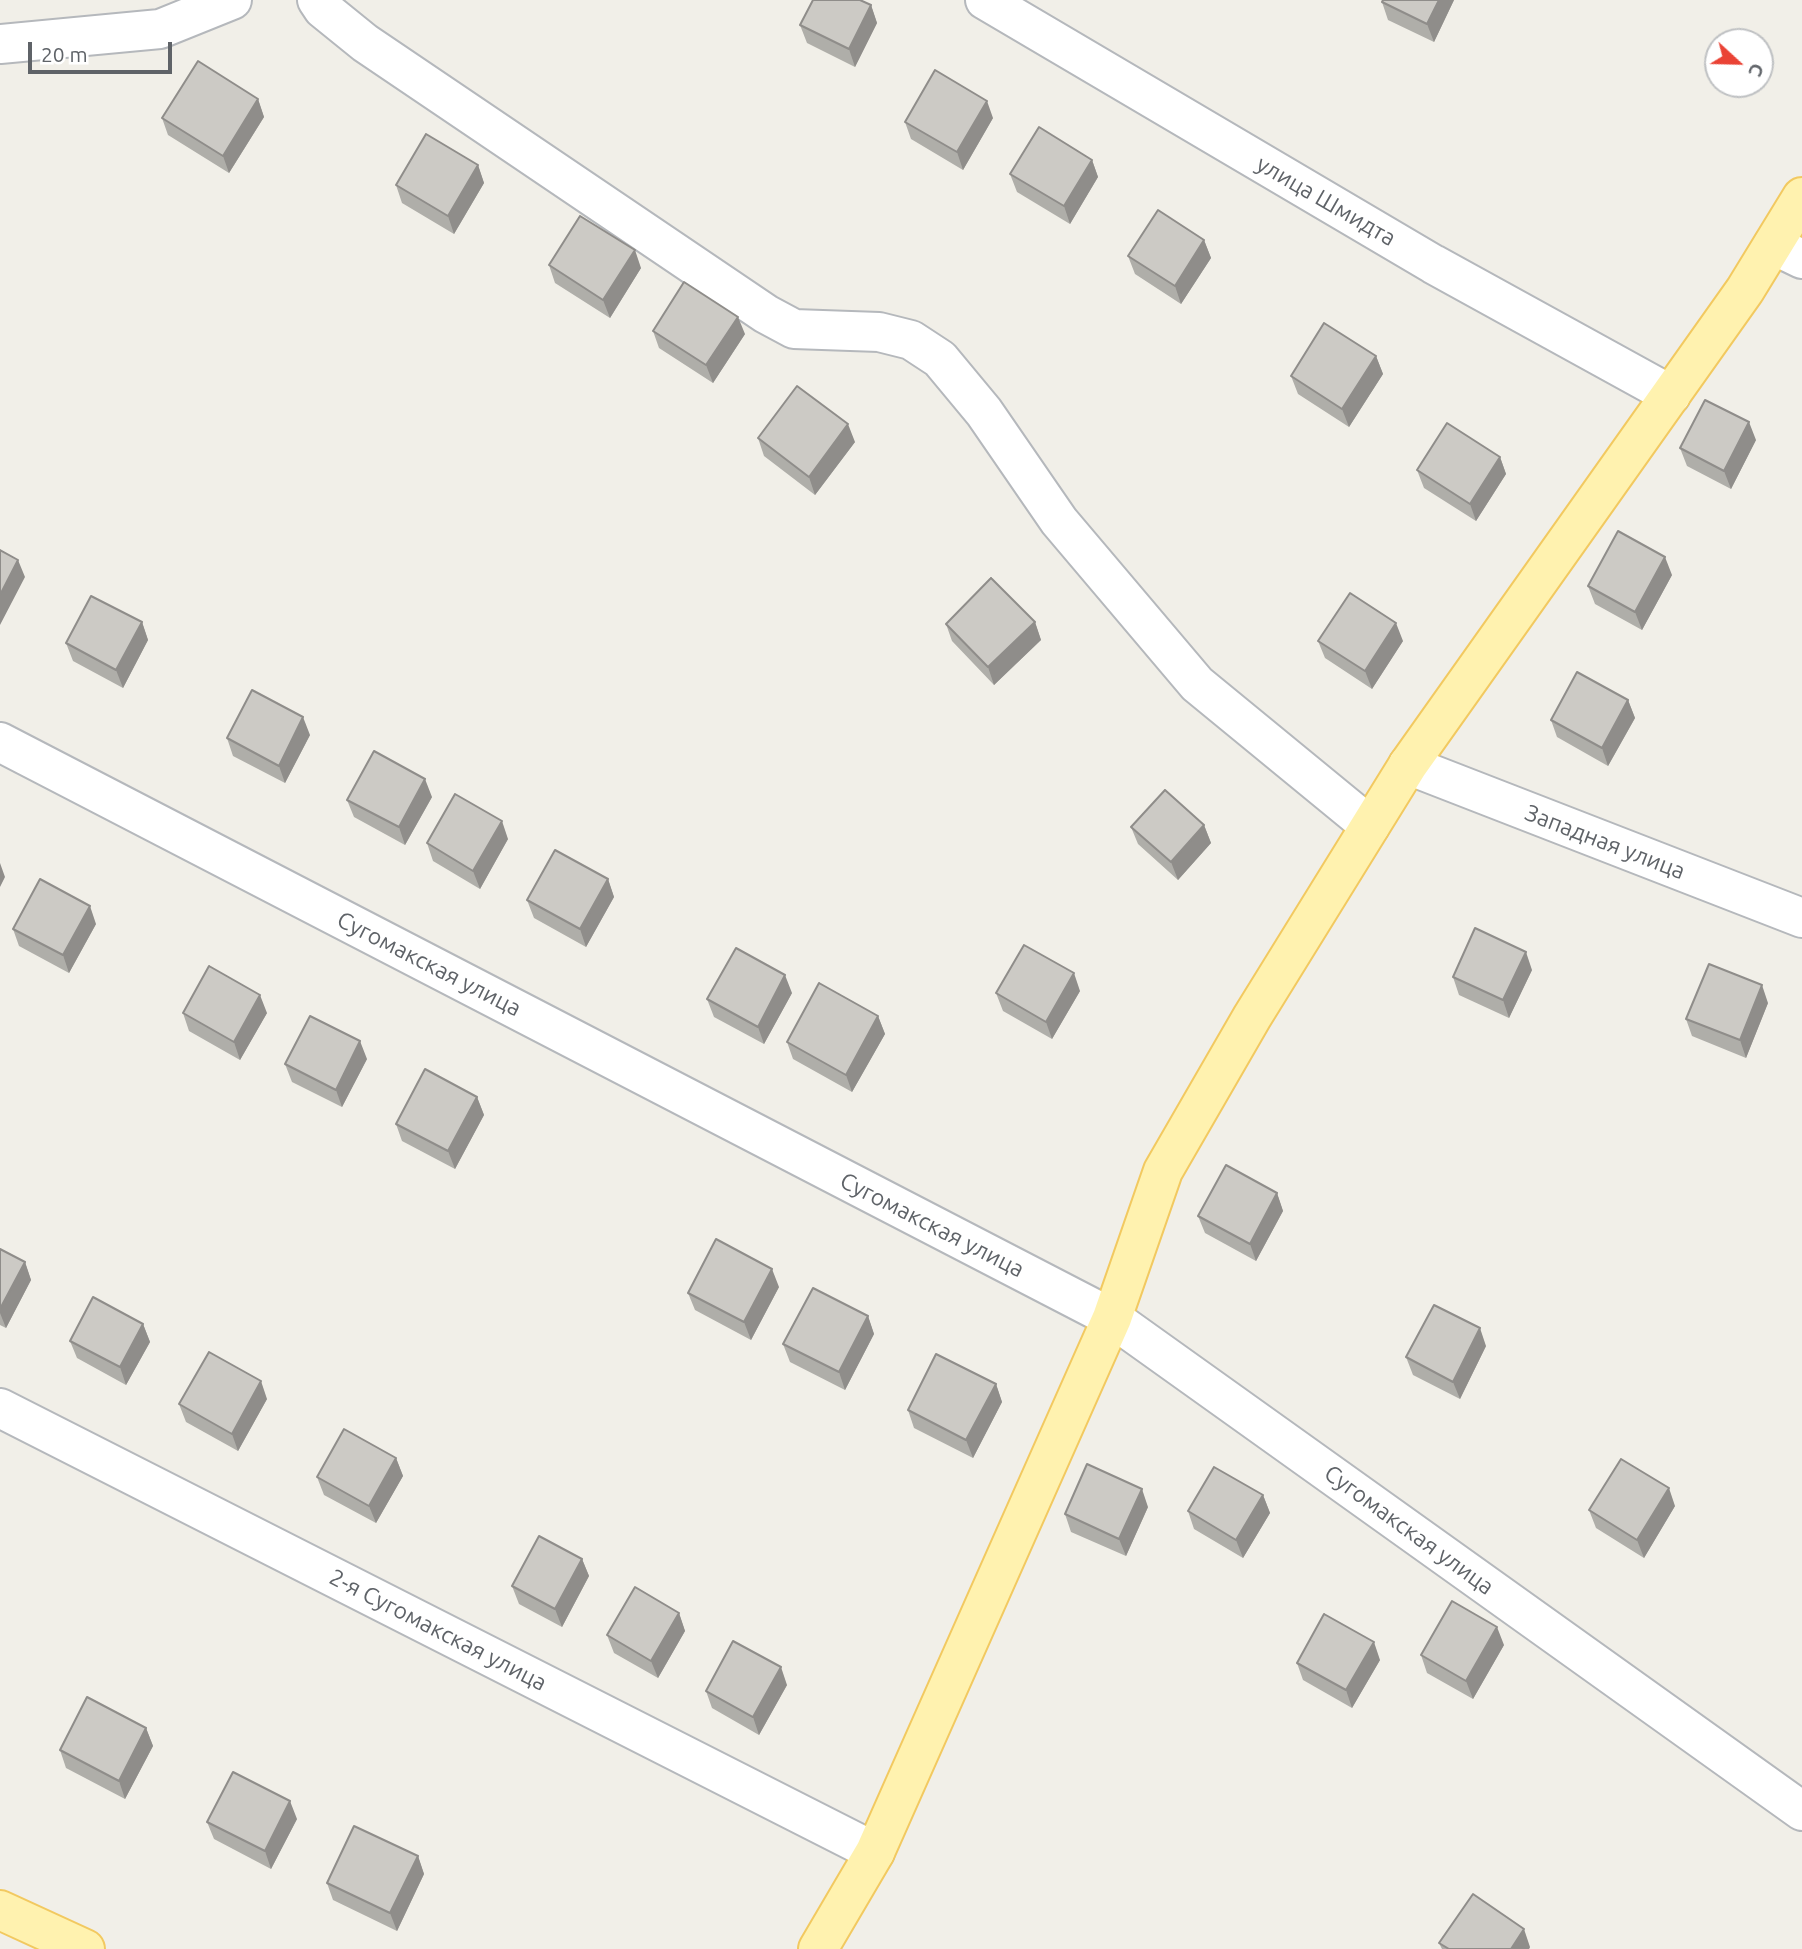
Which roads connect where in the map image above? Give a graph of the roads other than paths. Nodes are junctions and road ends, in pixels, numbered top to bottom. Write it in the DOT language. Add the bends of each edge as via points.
graph roads {
  1 [pos="232,0"];
  2 [pos="317,0"];
  3 [pos="985,0"];
  4 [pos="0,44"];
  5 [pos="1802,197"];
  6 [pos="1787,252"];
  7 [pos="1671,395"];
  8 [pos="0,742"];
  9 [pos="1408,765"];
  10 [pos="1370,826"];
  11 [pos="1802,918"];
  12 [pos="1112,1318"];
  13 [pos="0,1408"];
  14 [pos="1802,1811"];
  15 [pos="875,1852"];
  16 [pos="0,1910"];
  17 [pos="85,1949"];
  18 [pos="818,1949"];
  1 -- 4 [label="street" via="160,29"];
  2 -- 10 [label="street" via="365,43 766,314 794,329 878,332 911,340 940,359 984,412 1059,521 1198,684"];
  3 -- 7 [label="street, улица Шмидта" via="1433,264"];
  5 -- 6 [label="main road"];
  6 -- 7 [label="main road" via="1745,290"];
  7 -- 9 [label="main road"];
  8 -- 12 [label="street, Сугомакская улица"];
  9 -- 10 [label="main road"];
  9 -- 11 [label="street, Западная улица"];
  10 -- 12 [label="main road" via="1163,1171"];
  12 -- 14 [label="street, Сугомакская улица"];
  12 -- 15 [label="main road"];
  13 -- 15 [label="street, 2-я Сугомакская улица"];
  15 -- 18 [label="main road"];
  16 -- 17 [label="main road"];
}
